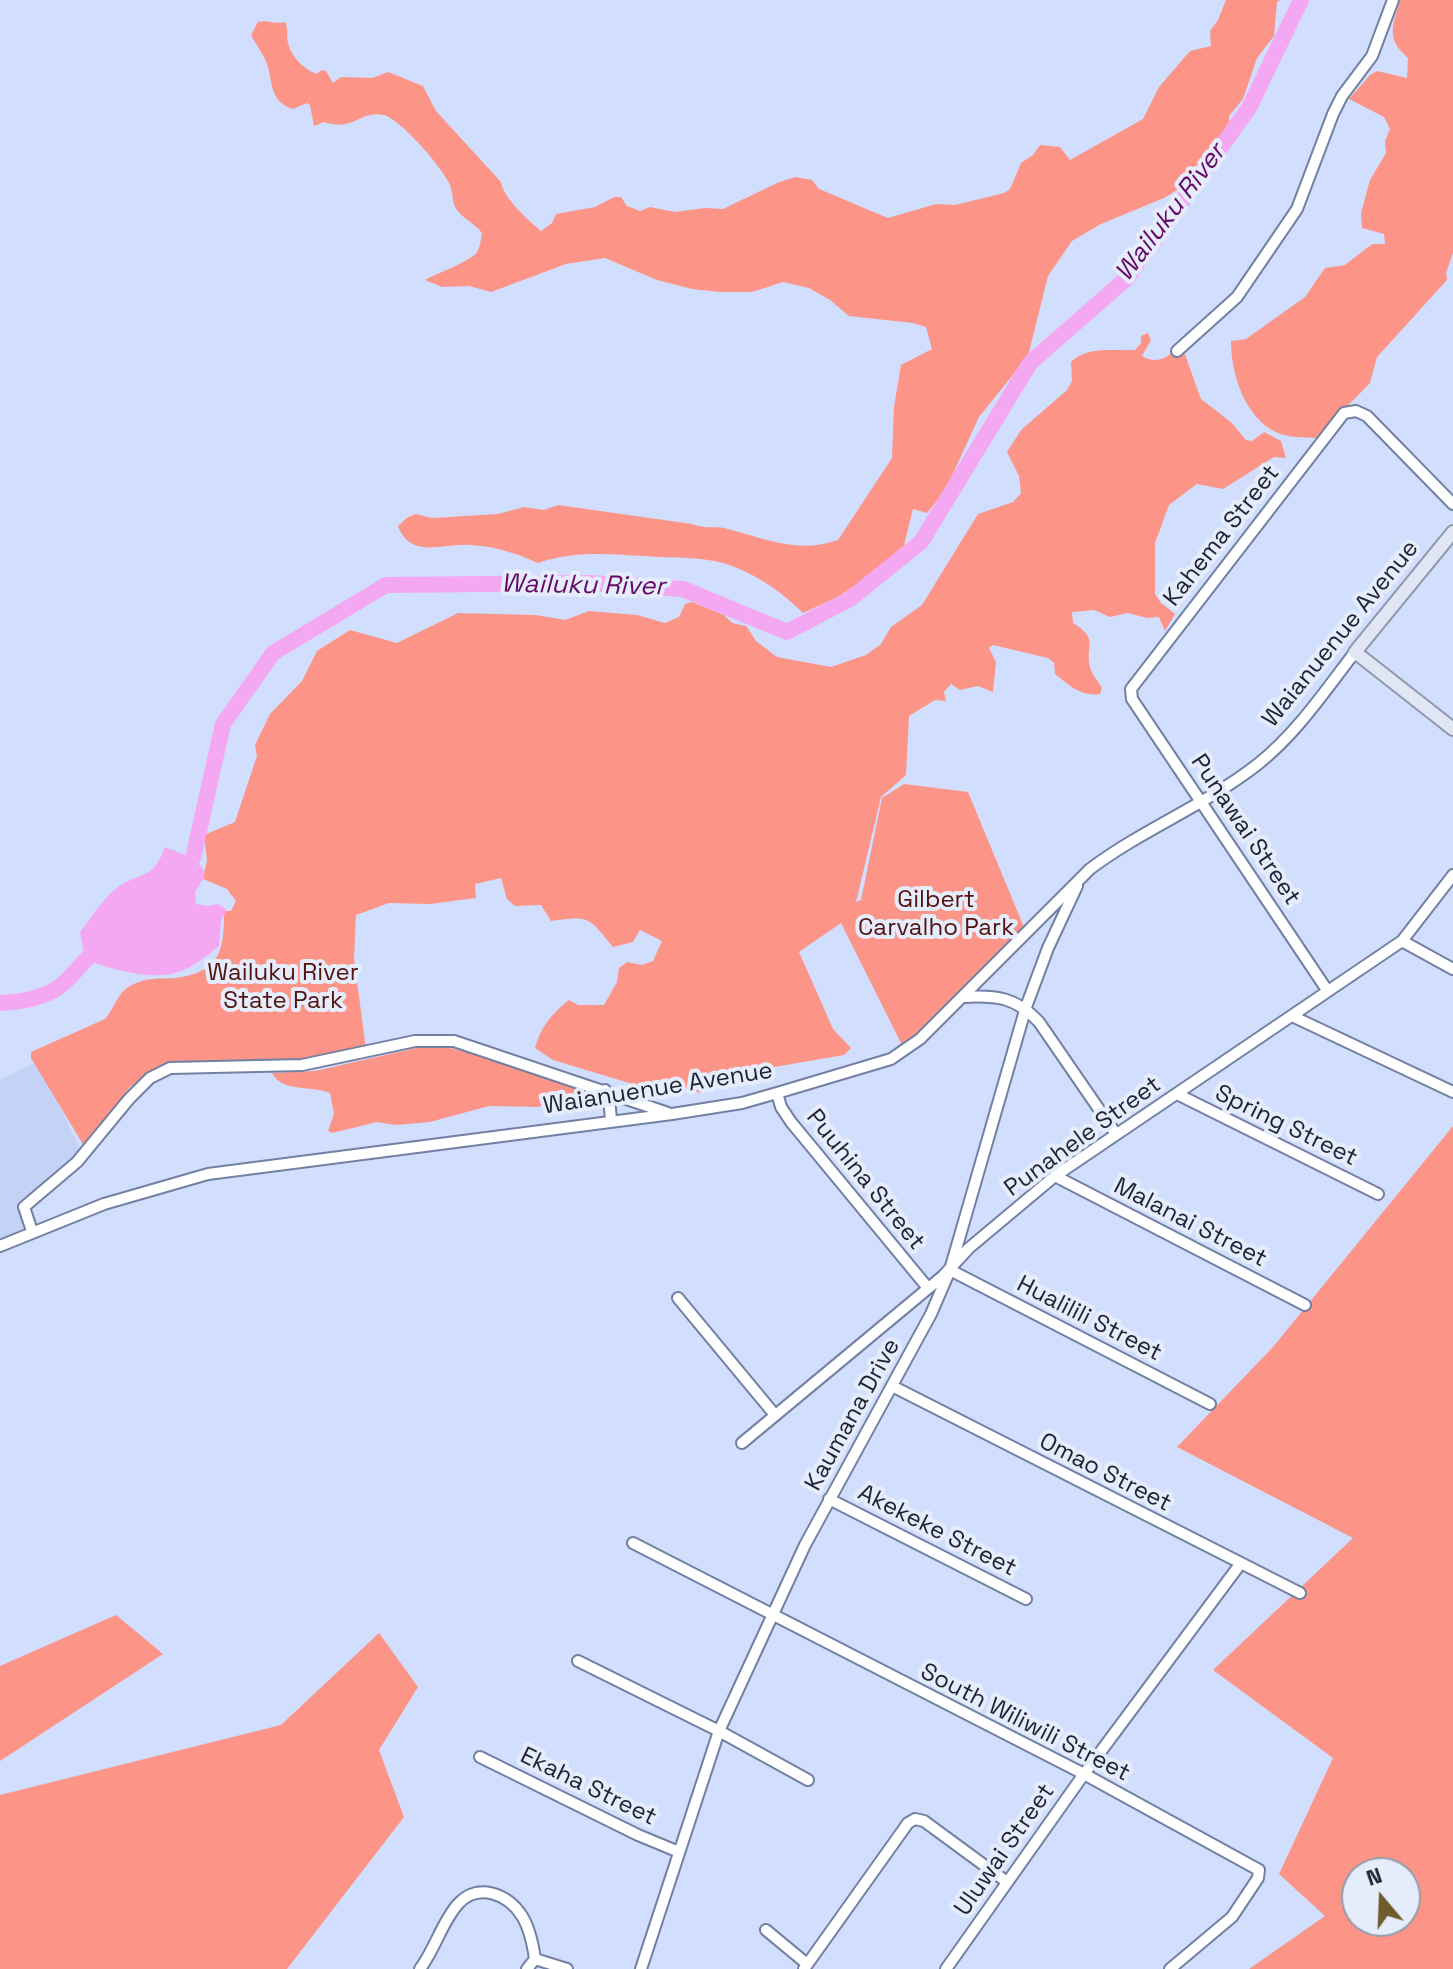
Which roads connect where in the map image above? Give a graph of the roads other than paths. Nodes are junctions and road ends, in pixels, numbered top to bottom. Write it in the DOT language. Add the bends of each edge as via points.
graph roads {
  1 [pos="1393,0"];
  2 [pos="1177,351"];
  3 [pos="1453,504"];
  4 [pos="1453,532"];
  5 [pos="1355,652"];
  6 [pos="1130,693"];
  7 [pos="1453,729"];
  8 [pos="1201,801"];
  9 [pos="1085,875"];
  10 [pos="1453,875"];
  11 [pos="1402,941"];
  12 [pos="1453,969"];
  13 [pos="1327,990"];
  14 [pos="963,997"];
  15 [pos="1026,1007"];
  16 [pos="1292,1016"];
  17 [pos="605,1090"];
  18 [pos="1453,1092"];
  19 [pos="777,1093"];
  20 [pos="1177,1094"];
  21 [pos="672,1114"];
  22 [pos="611,1120"];
  23 [pos="1116,1134"];
  24 [pos="1055,1176"];
  25 [pos="1378,1194"];
  26 [pos="996,1224"];
  27 [pos="962,1230"];
  28 [pos="32,1231"];
  29 [pos="0,1246"];
  30 [pos="950,1270"];
  31 [pos="928,1288"];
  32 [pos="678,1298"];
  33 [pos="1305,1305"];
  34 [pos="892,1386"];
  35 [pos="1210,1404"];
  36 [pos="775,1415"];
  37 [pos="742,1443"];
  38 [pos="829,1499"];
  39 [pos="633,1543"];
  40 [pos="1241,1563"];
  41 [pos="1300,1593"];
  42 [pos="1026,1599"];
  43 [pos="771,1615"];
  44 [pos="578,1661"];
  45 [pos="719,1731"];
  46 [pos="480,1757"];
  47 [pos="1084,1774"];
  48 [pos="808,1780"];
  49 [pos="679,1852"];
  50 [pos="1007,1882"];
  51 [pos="766,1930"];
  52 [pos="535,1959"];
  53 [pos="806,1966"];
  54 [pos="420,1969"];
  55 [pos="527,1969"];
  56 [pos="567,1969"];
  57 [pos="641,1969"];
  58 [pos="946,1969"];
  59 [pos="1170,1969"];
  1 -- 2 [label="street" via="1372,56 1333,114 1297,209 1237,297"];
  3 -- 6 [label="street, Kahema Street" via="1367,416 1352,411 1338,418"];
  4 -- 5 [label="main road, Waianuenue Avenue"];
  5 -- 7 [label="main road"];
  5 -- 8 [label="street, Waianuenue Avenue" via="1299,726 1245,774"];
  6 -- 8 [label="street, Punawai Street"];
  8 -- 9 [label="street, Waianuenue Avenue" via="1121,846"];
  8 -- 13 [label="street, Punawai Street"];
  9 -- 14 [label="street, Waianuenue Avenue"];
  9 -- 15 [label="street, Kaumana Drive" via="1071,895"];
  10 -- 11 [label="street, Punahele Street"];
  11 -- 12 [label="street"];
  11 -- 13 [label="street, Punahele Street"];
  13 -- 16 [label="street, Punahele Street"];
  14 -- 15 [label="street" via="986,996"];
  14 -- 19 [label="street, Waianuenue Avenue" via="891,1059"];
  15 -- 23 [label="street"];
  15 -- 27 [label="street, Kaumana Drive"];
  16 -- 18 [label="street"];
  16 -- 20 [label="street, Punahele Street"];
  17 -- 21 [label="street"];
  17 -- 22 [label="street"];
  17 -- 28 [label="street" via="469,1044 434,1039 302,1065 170,1068 150,1078 77,1162 24,1207"];
  19 -- 21 [label="street, Waianuenue Avenue"];
  19 -- 31 [label="street, Puuhina Street" via="791,1122"];
  20 -- 23 [label="street, Punahele Street"];
  20 -- 25 [label="street, Spring Street"];
  21 -- 22 [label="street, Waianuenue Avenue"];
  22 -- 28 [label="street, Waianuenue Avenue" via="208,1174"];
  23 -- 24 [label="street, Punahele Street"];
  24 -- 26 [label="street, Punahele Street"];
  24 -- 33 [label="street, Malanai Street"];
  26 -- 27 [label="street" via="977,1235"];
  26 -- 30 [label="street, Punahele Street"];
  27 -- 30 [label="street, Kaumana Drive"];
  28 -- 29 [label="street, Waianuenue Avenue"];
  30 -- 31 [label="street, Punahele Street"];
  30 -- 34 [label="street, Kaumana Drive"];
  30 -- 35 [label="street, Hualilili Street"];
  31 -- 36 [label="street, Punahele Street"];
  32 -- 36 [label="street"];
  34 -- 38 [label="street, Kaumana Drive"];
  34 -- 40 [label="street, Omao Street"];
  36 -- 37 [label="street, Punahele Street"];
  38 -- 42 [label="street, Akekeke Street"];
  38 -- 43 [label="street, Kaumana Drive"];
  39 -- 43 [label="street, South Wiliwili Street"];
  40 -- 41 [label="street, Omao Street"];
  40 -- 47 [label="street, Uluwai Street"];
  43 -- 45 [label="street, Kaumana Drive"];
  43 -- 47 [label="street, South Wiliwili Street"];
  44 -- 45 [label="street"];
  45 -- 48 [label="street"];
  45 -- 49 [label="street, Kaumana Drive"];
  46 -- 49 [label="street, Ekaha Street"];
  47 -- 50 [label="street, Uluwai Street"];
  47 -- 59 [label="street, South Wiliwili Street" via="1259,1870 1232,1917"];
  49 -- 57 [label="street, Kaumana Drive"];
  50 -- 53 [label="street" via="915,1819"];
  50 -- 58 [label="street, Uluwai Street"];
  51 -- 53 [label="street"];
  52 -- 54 [label="street" via="522,1917 494,1893 478,1891 455,1907"];
  52 -- 55 [label="street"];
  52 -- 56 [label="street"];
}
